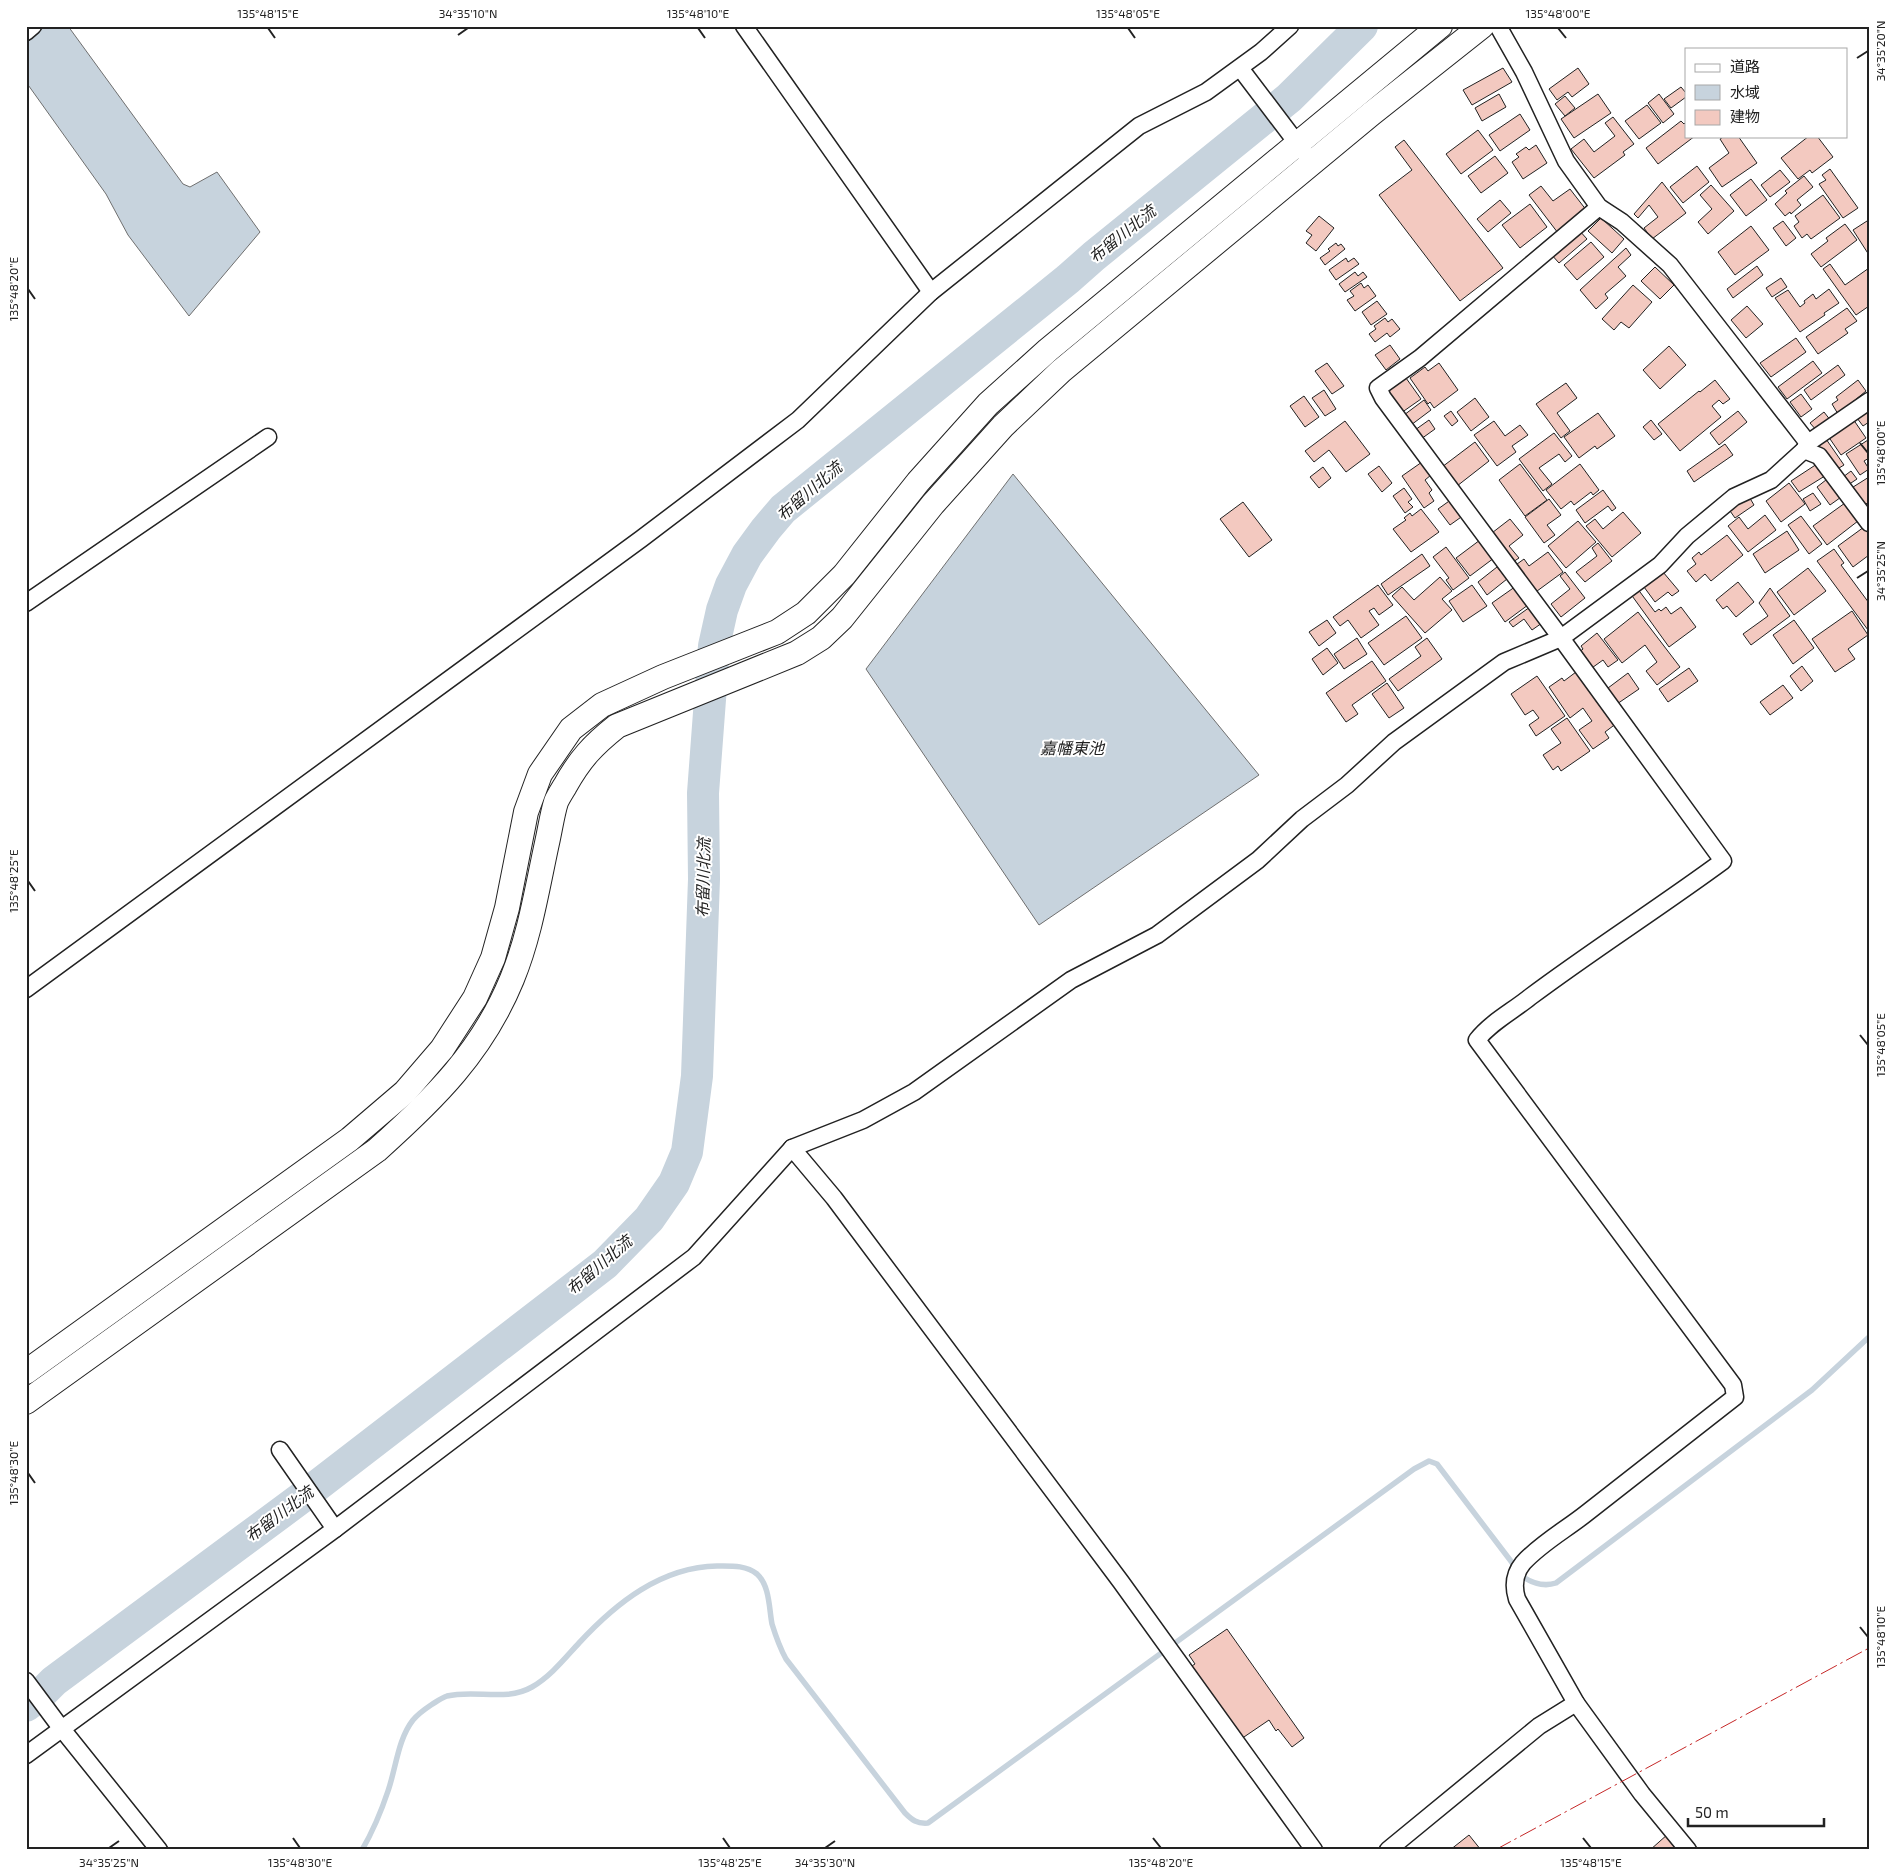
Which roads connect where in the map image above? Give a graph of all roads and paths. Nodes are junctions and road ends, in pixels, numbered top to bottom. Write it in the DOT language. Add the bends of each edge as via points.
graph roads {
  1 [pos="33,26"];
  2 [pos="744,26"];
  3 [pos="1290,26"];
  4 [pos="1440,26"];
  5 [pos="1482,26"];
  6 [pos="1498,26"];
  7 [pos="26,32"];
  8 [pos="1242,71"];
  9 [pos="1293,138"];
  10 [pos="1312,163"];
  11 [pos="1599,207"];
  12 [pos="931,292"];
  13 [pos="1869,401"];
  14 [pos="268,437"];
  15 [pos="1806,446"];
  16 [pos="1869,523"];
  17 [pos="26,604"];
  18 [pos="1561,638"];
  19 [pos="26,989"];
  20 [pos="792,1148"];
  21 [pos="26,1372"];
  22 [pos="26,1402"];
  23 [pos="280,1450"];
  24 [pos="331,1523"];
  25 [pos="26,1681"];
  26 [pos="1576,1703"];
  27 [pos="59,1726"];
  28 [pos="26,1755"];
  29 [pos="159,1850"];
  30 [pos="1314,1850"];
  31 [pos="1388,1850"];
  32 [pos="1688,1850"];
  1 -- 7 [label="street"];
  2 -- 12 [label="street"];
  3 -- 8 [label="street"];
  4 -- 9 [label="street"];
  5 -- 10 [label="street"];
  6 -- 11 [label="street" via="1524,72 1566,161"];
  8 -- 9 [label="street"];
  8 -- 12 [label="street" via="1139,126"];
  9 -- 10 [label="street"];
  9 -- 21 [label="street" via="988,404 918,482 844,575 806,613 776,632 602,705 571,729 540,774 526,812 507,908 493,958 475,998 442,1049 405,1092 350,1139"];
  10 -- 22 [label="street" via="1061,371 1003,426 940,497 861,596 821,638 797,653 617,726 596,743 576,766 556,801 527,938 512,979 494,1016 453,1077 377,1150"];
  11 -- 15 [label="street" via="1622,222 1670,265"];
  11 -- 18 [label="street" via="1420,358 1378,388"];
  12 -- 19 [label="street" via="798,420 642,540"];
  13 -- 15 [label="street"];
  14 -- 17 [label="street"];
  15 -- 16 [label="street" via="1819,456"];
  15 -- 18 [label="street" via="1771,480 1734,497 1686,536 1660,565"];
  18 -- 20 [label="street" via="1504,662 1394,742 1258,860 1157,935 1071,980 914,1092 863,1120"];
  18 -- 26 [label="street" via="1723,861 1560,974 1497,1021 1478,1040 1732,1385 1735,1397 1542,1546 1516,1574 1516,1598"];
  20 -- 24 [label="street" via="694,1257"];
  20 -- 30 [label="street" via="834,1198 1097,1550"];
  23 -- 24 [label="street"];
  24 -- 27 [label="street"];
  25 -- 27 [label="street"];
  26 -- 31 [label="street" via="1539,1726"];
  26 -- 32 [label="street" via="1642,1794"];
  27 -- 28 [label="street"];
  27 -- 29 [label="street"];
}
